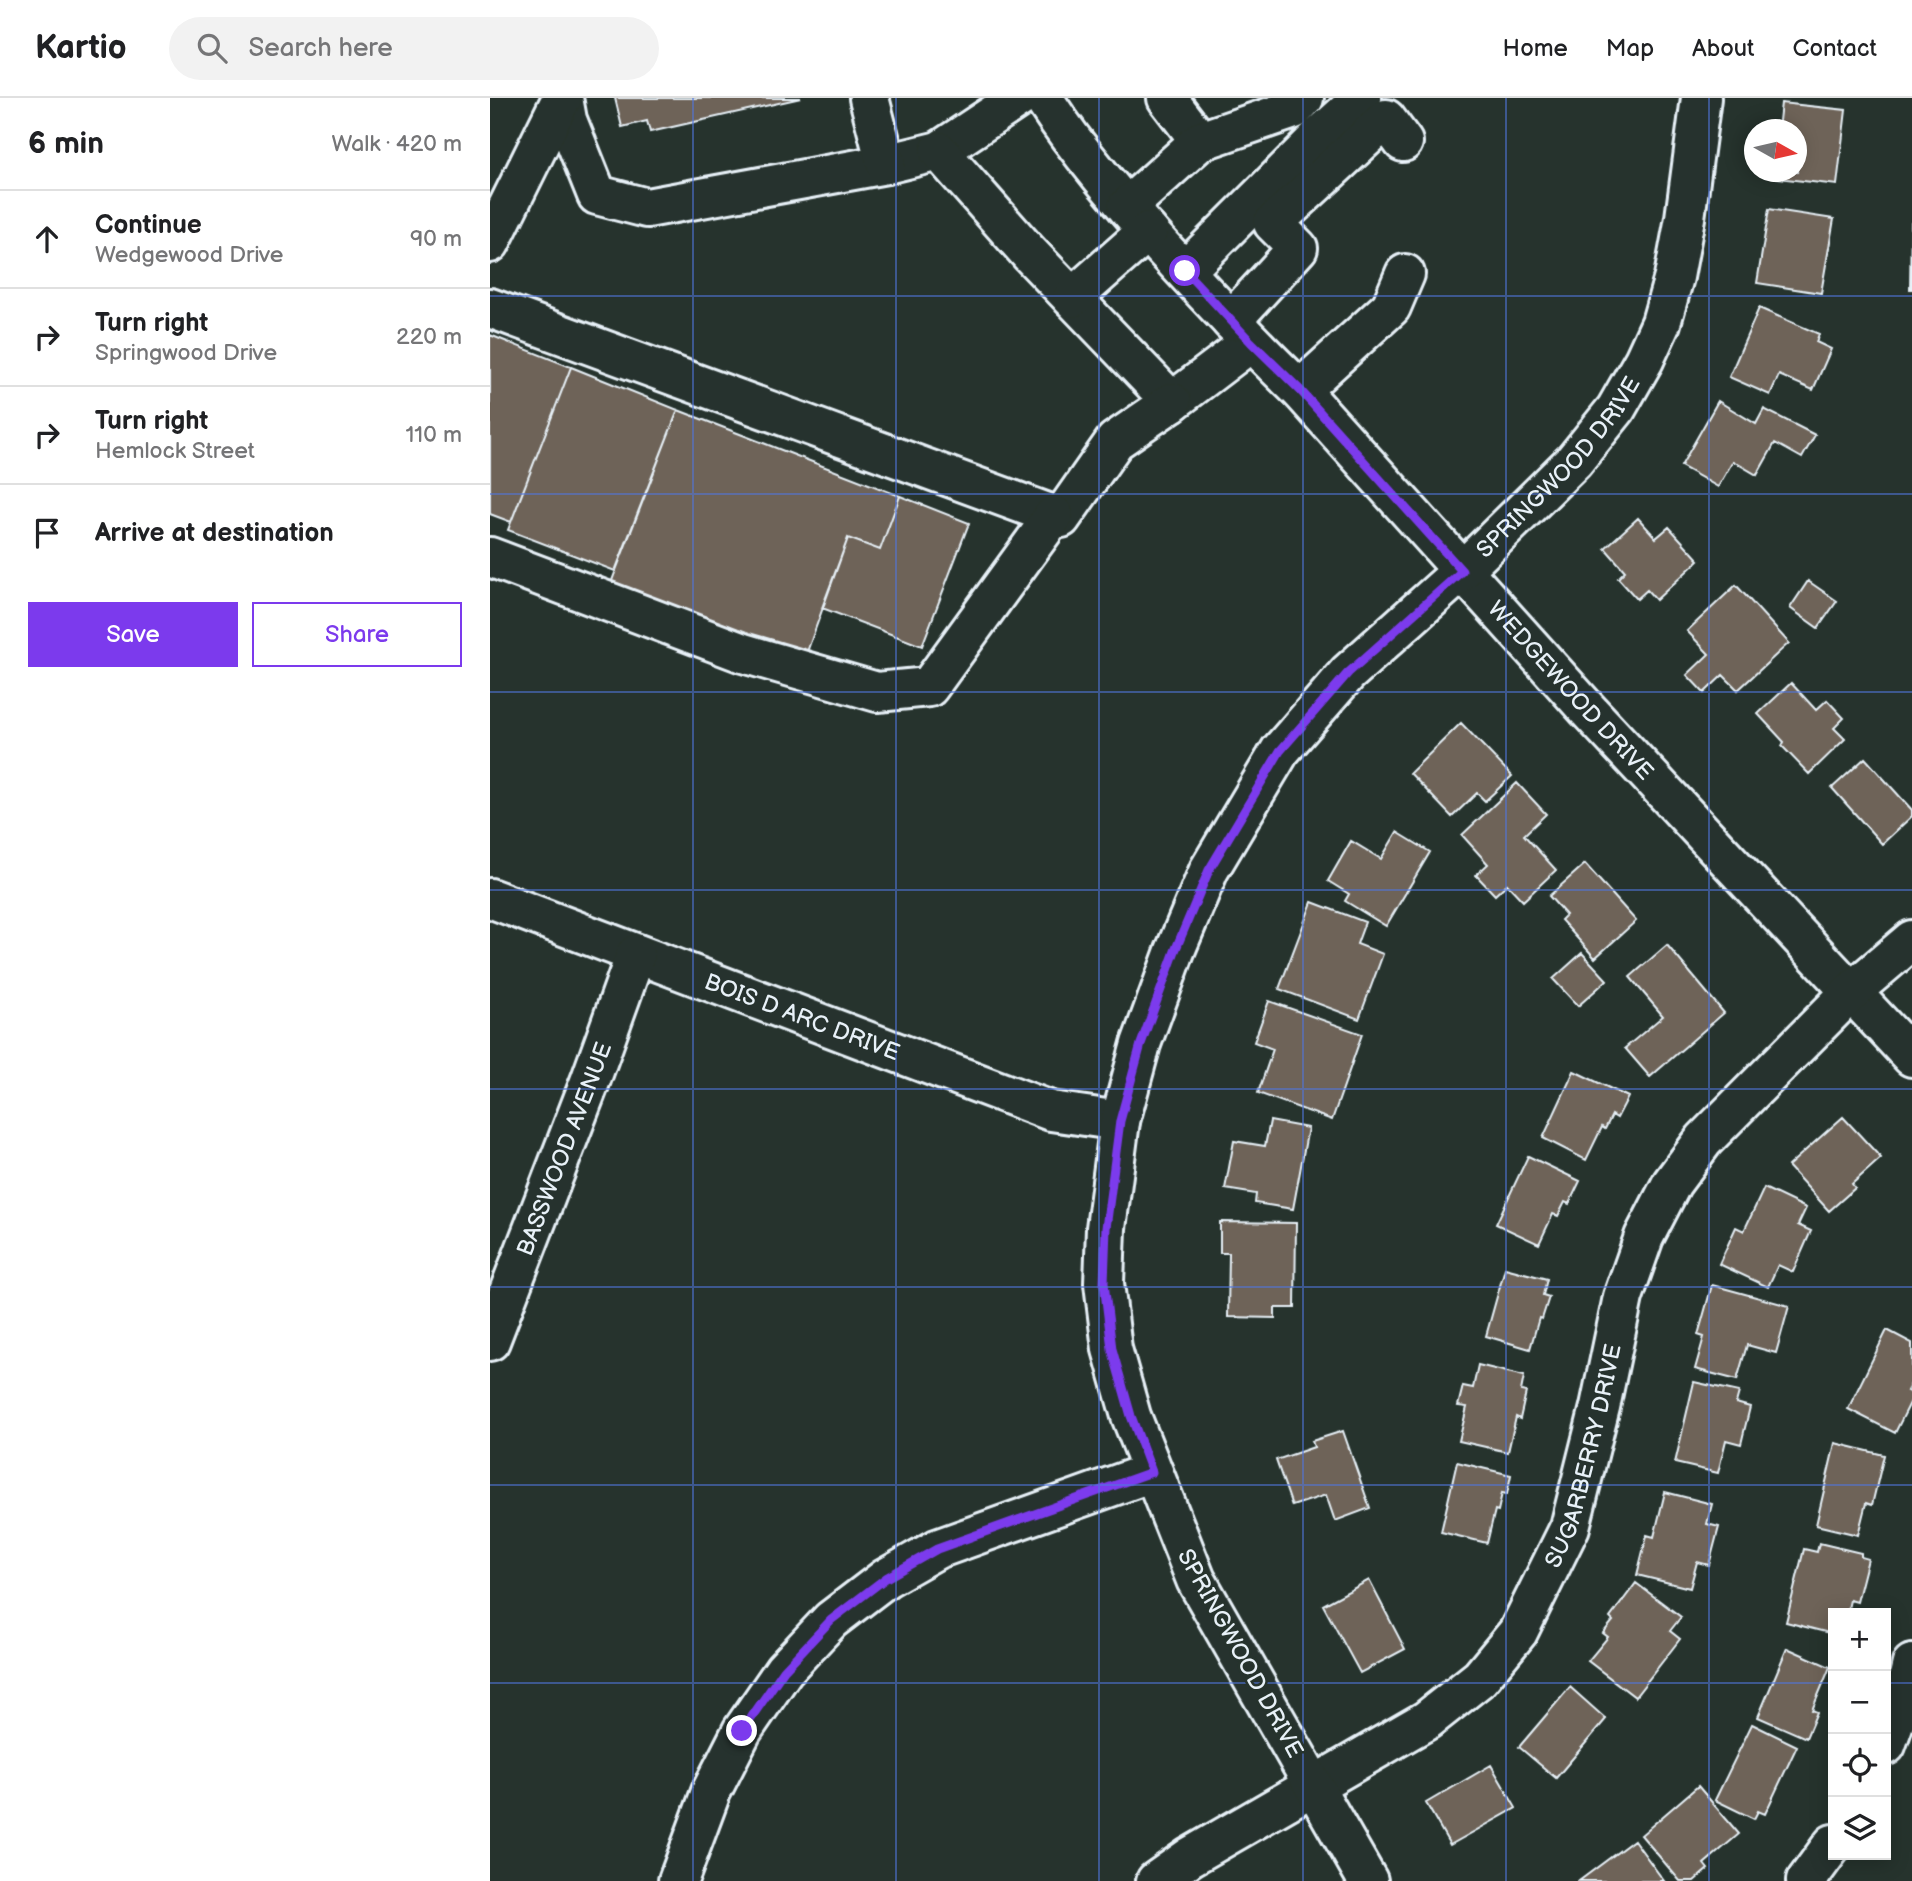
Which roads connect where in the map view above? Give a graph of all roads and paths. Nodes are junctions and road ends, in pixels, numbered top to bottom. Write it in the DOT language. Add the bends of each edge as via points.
graph roads {
  1 [pos="563,98"];
  2 [pos="869,98"];
  3 [pos="1019,98"];
  4 [pos="1043,98"];
  5 [pos="1167,98"];
  6 [pos="1362,98"];
  7 [pos="1701,98"];
  8 [pos="1299,103"];
  9 [pos="1321,135"];
  10 [pos="1200,141"];
  11 [pos="1403,142"];
  12 [pos="939,151"];
  13 [pos="886,164"];
  14 [pos="1138,219"];
  15 [pos="490,243"];
  16 [pos="1185,271"];
  17 [pos="1405,274"];
  18 [pos="1072,298"];
  19 [pos="490,308"];
  20 [pos="1241,332"];
  21 [pos="1300,390"];
  22 [pos="1172,402"];
  23 [pos="1054,515"];
  24 [pos="490,557"];
  25 [pos="1462,571"];
  26 [pos="490,898"];
  27 [pos="1912,940"];
  28 [pos="636,954"];
  29 [pos="1852,991"];
  30 [pos="1912,1057"];
  31 [pos="1120,1121"];
  32 [pos="490,1341"];
  33 [pos="1152,1472"];
  34 [pos="1912,1664"];
  35 [pos="1890,1734"];
  36 [pos="1314,1786"];
  37 [pos="1828,1851"];
  38 [pos="678,1881"];
  39 [pos="1156,1881"];
  40 [pos="1367,1881"];
  41 [pos="1806,1881"];
  1 -- 13 [label="street" via="567,120 597,195 647,208"];
  1 -- 15 [label="street"];
  2 -- 13 [label="street"];
  3 -- 12 [label="street"];
  4 -- 14 [label="street, WEDGEWOOD DRIVE" via="1067,135"];
  5 -- 10 [label="street"];
  6 -- 9 [label="street"];
  7 -- 25 [label="street, SPRINGWOOD DRIVE" via="1674,277 1644,360 1616,409 1574,461"];
  8 -- 9 [label="street"];
  8 -- 10 [label="street"];
  9 -- 16 [label="street"];
  10 -- 14 [label="street"];
  11 -- 20 [label="street" via="1386,120 1273,223 1298,248"];
  12 -- 13 [label="street"];
  12 -- 18 [label="street"];
  14 -- 16 [label="street, WEDGEWOOD DRIVE"];
  14 -- 18 [label="street"];
  16 -- 20 [label="street, WEDGEWOOD DRIVE"];
  17 -- 21 [label="street" via="1391,307"];
  18 -- 22 [label="street"];
  19 -- 23 [label="street"];
  20 -- 21 [label="street, WEDGEWOOD DRIVE"];
  20 -- 22 [label="street"];
  21 -- 25 [label="street, WEDGEWOOD DRIVE"];
  22 -- 23 [label="street" via="1115,441 1061,518"];
  23 -- 24 [label="street" via="929,687 877,692 743,653"];
  25 -- 29 [label="street, WEDGEWOOD DRIVE"];
  25 -- 31 [label="street, SPRINGWOOD DRIVE" via="1348,673 1280,751 1209,870 1141,1044"];
  26 -- 28 [label="street, BOIS D ARC DRIVE"];
  27 -- 29 [label="street, SUGARBERRY DRIVE"];
  28 -- 31 [label="street, BOIS D ARC DRIVE" via="1051,1111"];
  28 -- 32 [label="street, BASSWOOD AVENUE"];
  29 -- 30 [label="street, WEDGEWOOD DRIVE"];
  29 -- 36 [label="street, SUGARBERRY DRIVE" via="1704,1140 1672,1183 1644,1237 1623,1297 1570,1527 1518,1632 1480,1678 1426,1720"];
  31 -- 33 [label="street, SPRINGWOOD DRIVE" via="1104,1283 1112,1349"];
  33 -- 36 [label="street, SPRINGWOOD DRIVE" via="1196,1580"];
  33 -- 38 [label="street" via="937,1549 886,1578 831,1620 784,1670 742,1731 711,1792"];
  34 -- 35 [label="street"];
  36 -- 39 [label="street, SUGARBERRY DRIVE"];
  36 -- 40 [label="street, SPRINGWOOD DRIVE"];
  37 -- 41 [label="street"];
}
